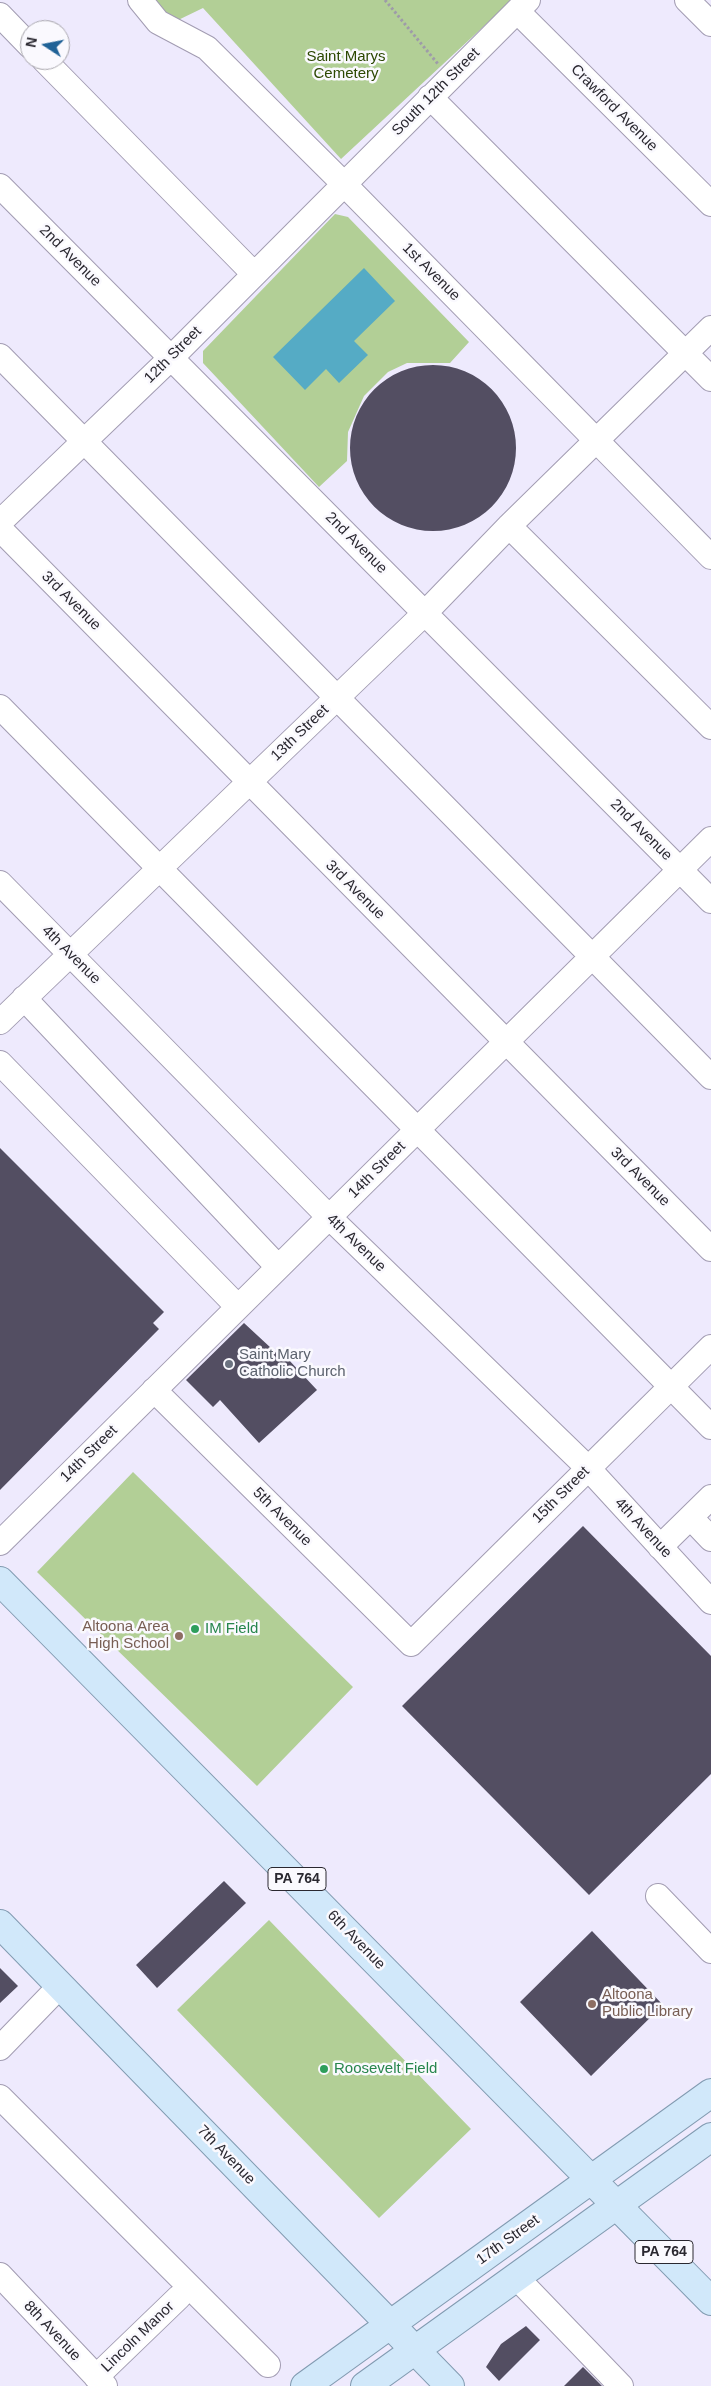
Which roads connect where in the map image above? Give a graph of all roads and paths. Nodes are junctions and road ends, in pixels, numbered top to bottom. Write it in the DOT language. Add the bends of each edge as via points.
graph roads {
  1 [pos="140,0"];
  2 [pos="385,0"];
  3 [pos="687,0"];
  4 [pos="522,6"];
  5 [pos="0,15"];
  6 [pos="711,24"];
  7 [pos="20,36"];
  8 [pos="54,70"];
  9 [pos="449,78"];
  10 [pos="430,97"];
  11 [pos="343,183"];
  12 [pos="0,186"];
  13 [pos="711,204"];
  14 [pos="254,274"];
  15 [pos="711,328"];
  16 [pos="686,353"];
  17 [pos="0,356"];
  18 [pos="172,357"];
  19 [pos="711,379"];
  20 [pos="597,440"];
  21 [pos="85,441"];
  22 [pos="0,522"];
  23 [pos="509,526"];
  24 [pos="0,529"];
  25 [pos="711,557"];
  26 [pos="425,613"];
  27 [pos="337,698"];
  28 [pos="0,706"];
  29 [pos="711,727"];
  30 [pos="249,782"];
  31 [pos="711,839"];
  32 [pos="159,868"];
  33 [pos="680,869"];
  34 [pos="0,884"];
  35 [pos="711,901"];
  36 [pos="69,954"];
  37 [pos="593,956"];
  38 [pos="24,998"];
  39 [pos="0,1022"];
  40 [pos="506,1042"];
  41 [pos="0,1063"];
  42 [pos="711,1077"];
  43 [pos="418,1129"];
  44 [pos="329,1217"];
  45 [pos="711,1249"];
  46 [pos="278,1267"];
  47 [pos="238,1307"];
  48 [pos="711,1347"];
  49 [pos="671,1387"];
  50 [pos="154,1390"];
  51 [pos="711,1428"];
  52 [pos="588,1468"];
  53 [pos="711,1497"];
  54 [pos="691,1518"];
  55 [pos="711,1539"];
  56 [pos="0,1542"];
  57 [pos="660,1547"];
  58 [pos="0,1581"];
  59 [pos="711,1602"];
  60 [pos="411,1644"];
  61 [pos="658,1896"];
  62 [pos="0,1924"];
  63 [pos="711,1951"];
  64 [pos="60,1986"];
  65 [pos="0,2048"];
  66 [pos="711,2093"];
  67 [pos="0,2097"];
  68 [pos="711,2137"];
  69 [pos="590,2180"];
  70 [pos="617,2204"];
  71 [pos="0,2275"];
  72 [pos="516,2277"];
  73 [pos="179,2297"];
  74 [pos="711,2301"];
  75 [pos="391,2325"];
  76 [pos="415,2350"];
  77 [pos="268,2364"];
  78 [pos="101,2382"];
  79 [pos="305,2386"];
  80 [pos="365,2386"];
  81 [pos="450,2386"];
  82 [pos="621,2386"];
  1 -- 11 [label="street, 1st Avenue" via="158,22 207,48"];
  2 -- 9 [label="path"];
  3 -- 6 [label="street"];
  4 -- 9 [label="street, South 12th Street"];
  4 -- 13 [label="street, Crawford Avenue"];
  5 -- 7 [label="street"];
  8 -- 14 [label="street"];
  9 -- 10 [label="street, South 12th Street"];
  10 -- 11 [label="street, South 12th Street"];
  10 -- 16 [label="street"];
  11 -- 14 [label="street, 12th Street"];
  11 -- 20 [label="street, 1st Avenue"];
  12 -- 18 [label="street, 2nd Avenue"];
  14 -- 18 [label="street, 12th Street"];
  15 -- 16 [label="street, 13th Street"];
  16 -- 19 [label="street"];
  16 -- 20 [label="street, 13th Street"];
  17 -- 21 [label="street"];
  18 -- 21 [label="street, 12th Street"];
  18 -- 26 [label="street, 2nd Avenue"];
  20 -- 23 [label="street, 13th Street"];
  20 -- 25 [label="street, 1st Avenue"];
  21 -- 22 [label="street, 12th Street"];
  21 -- 27 [label="street"];
  23 -- 26 [label="street, 13th Street"];
  23 -- 29 [label="street"];
  24 -- 30 [label="street, 3rd Avenue"];
  26 -- 27 [label="street, 13th Street"];
  26 -- 33 [label="street, 2nd Avenue"];
  27 -- 30 [label="street, 13th Street"];
  27 -- 37 [label="street"];
  28 -- 32 [label="street"];
  30 -- 32 [label="street, 13th Street"];
  30 -- 40 [label="street, 3rd Avenue"];
  31 -- 33 [label="street, 14th Street"];
  32 -- 36 [label="street, 13th Street"];
  32 -- 43 [label="street"];
  33 -- 35 [label="street, 2nd Avenue"];
  33 -- 37 [label="street, 14th Street"];
  34 -- 36 [label="street, 4th Avenue"];
  36 -- 38 [label="street, 13th Street"];
  36 -- 44 [label="street, 4th Avenue"];
  37 -- 40 [label="street, 14th Street"];
  37 -- 42 [label="street"];
  38 -- 39 [label="street, 13th Street"];
  38 -- 46 [label="street"];
  40 -- 43 [label="street, 14th Street"];
  40 -- 45 [label="street, 3rd Avenue"];
  41 -- 47 [label="street"];
  43 -- 44 [label="street, 14th Street"];
  43 -- 49 [label="street"];
  44 -- 46 [label="street, 14th Street"];
  44 -- 52 [label="street, 4th Avenue"];
  46 -- 47 [label="street, 14th Street"];
  47 -- 50 [label="street, 14th Street"];
  48 -- 49 [label="street, 15th Street"];
  49 -- 51 [label="street"];
  49 -- 52 [label="street, 15th Street"];
  50 -- 56 [label="street, 14th Street"];
  50 -- 60 [label="street, 5th Avenue"];
  52 -- 57 [label="street, 4th Avenue"];
  52 -- 60 [label="street, 15th Street"];
  53 -- 54 [label="street"];
  54 -- 55 [label="street"];
  54 -- 57 [label="street"];
  57 -- 59 [label="street, 4th Avenue"];
  58 -- 69 [label="main road, 6th Avenue / PA 764"];
  61 -- 63 [label="street"];
  62 -- 64 [label="main road, 7th Avenue"];
  64 -- 65 [label="street"];
  64 -- 75 [label="main road, 7th Avenue"];
  66 -- 69 [label="main road, 17th Street"];
  67 -- 77 [label="street"];
  68 -- 70 [label="main road"];
  69 -- 70 [label="main road, 6th Avenue / PA 764"];
  69 -- 75 [label="main road, 17th Street"];
  70 -- 72 [label="main road"];
  70 -- 74 [label="main road, 6th Avenue / PA 764"];
  71 -- 78 [label="street, 8th Avenue"];
  72 -- 76 [label="main road"];
  72 -- 82 [label="street"];
  73 -- 78 [label="street, Lincoln Manor"];
  75 -- 76 [label="main road, 7th Avenue"];
  75 -- 79 [label="main road, 17th Street"];
  76 -- 80 [label="main road"];
  76 -- 81 [label="main road, 7th Avenue"];
}
